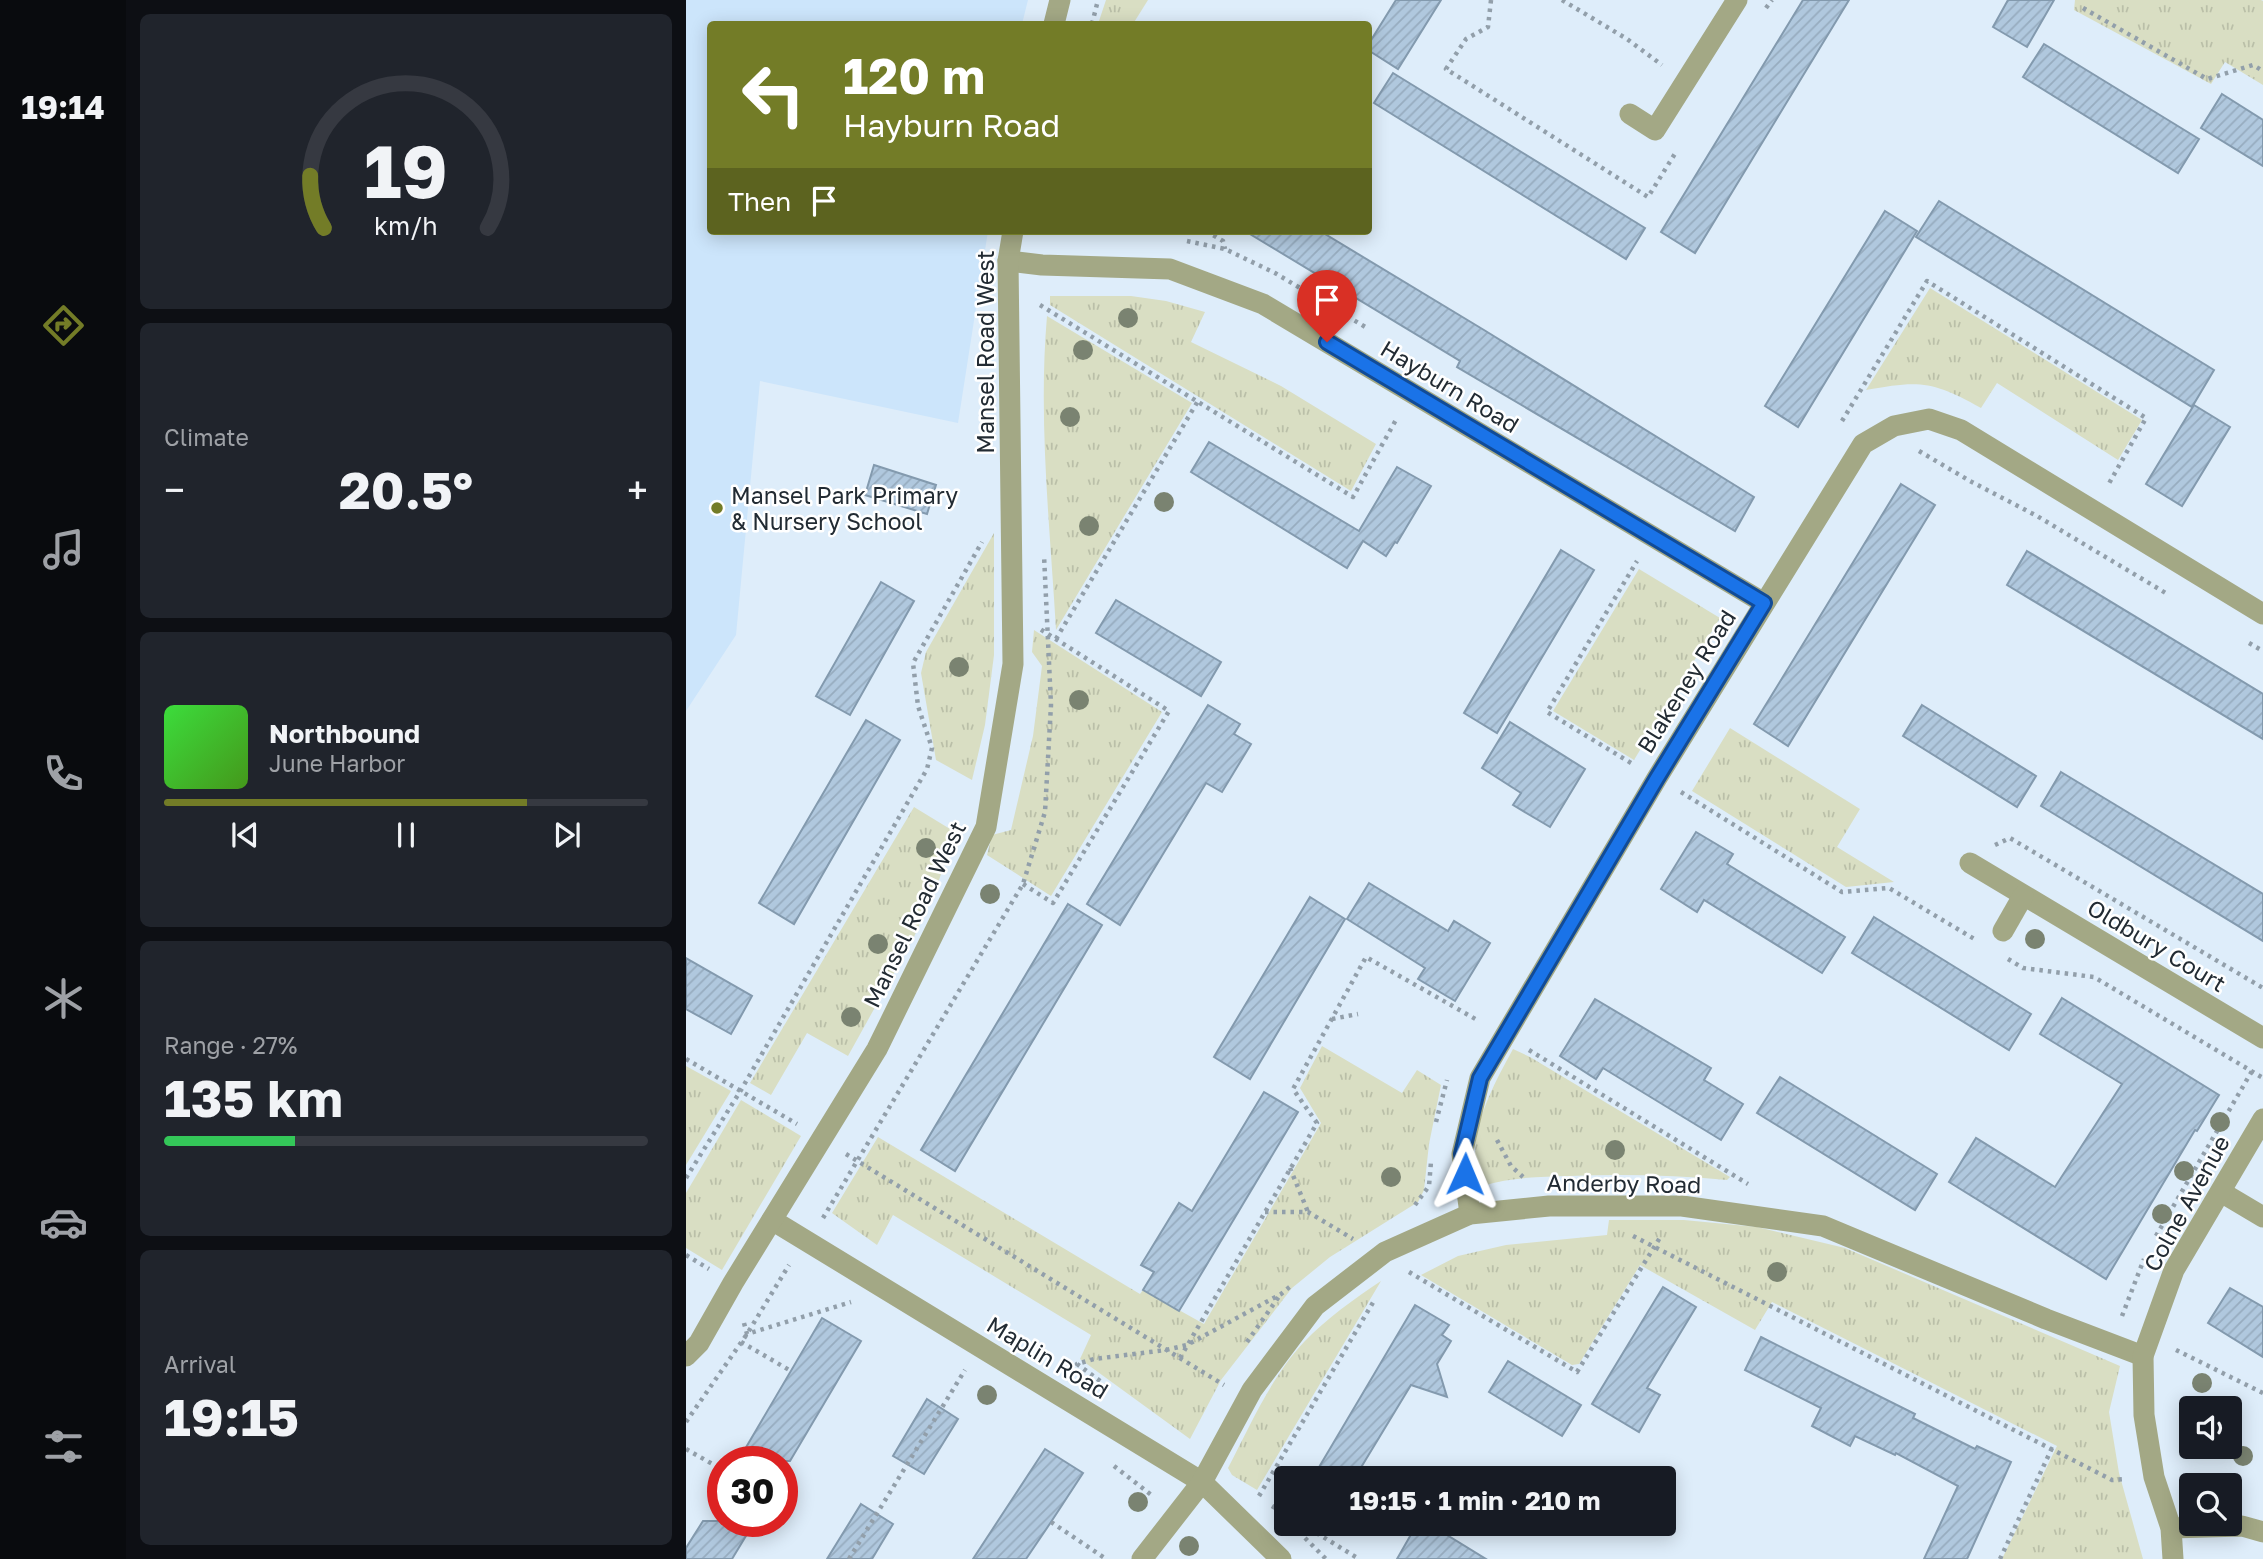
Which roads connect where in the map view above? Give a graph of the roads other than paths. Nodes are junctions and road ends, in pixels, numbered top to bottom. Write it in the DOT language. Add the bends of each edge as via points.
graph roads {
  1 [pos="1060,0"];
  2 [pos="1737,0"];
  3 [pos="1055,21"];
  4 [pos="1630,114"];
  5 [pos="1012,235"];
  6 [pos="1007,261"];
  7 [pos="1764,603"];
  8 [pos="2263,614"];
  9 [pos="1970,863"];
  10 [pos="2023,896"];
  11 [pos="2003,931"];
  12 [pos="2263,1038"];
  13 [pos="2263,1119"];
  14 [pos="2221,1192"];
  15 [pos="1470,1214"];
  16 [pos="2263,1216"];
  17 [pos="772,1220"];
  18 [pos="686,1356"];
  19 [pos="2143,1356"];
  20 [pos="1206,1475"];
  21 [pos="2171,1528"];
  22 [pos="2263,1532"];
  23 [pos="1142,1559"];
  24 [pos="1280,1559"];
  25 [pos="2173,1559"];
  1 -- 3 [label="street"];
  2 -- 4 [label="street" via="1655,130"];
  5 -- 6 [label="street, Mansel Road West"];
  6 -- 7 [label="street, Hayburn Road" via="1170,269 1264,304"];
  6 -- 17 [label="street, Mansel Road West" via="1013,664 986,827 877,1049"];
  7 -- 8 [label="street, Blakeney Road" via="1863,444 1894,426 1929,419 1961,430"];
  7 -- 15 [label="street, Blakeney Road" via="1480,1078 1462,1154"];
  9 -- 10 [label="street, Oldbury Court"];
  10 -- 11 [label="street"];
  10 -- 12 [label="street, Oldbury Court"];
  13 -- 14 [label="street, Colne Avenue"];
  14 -- 16 [label="street"];
  14 -- 19 [label="street, Colne Avenue" via="2174,1270"];
  15 -- 19 [label="street, Anderby Road" via="1549,1206 1682,1206 1823,1226"];
  15 -- 20 [label="street, Anderby Road" via="1381,1255 1315,1306 1247,1399"];
  17 -- 18 [label="street, Mansel Road West" via="699,1343"];
  17 -- 20 [label="street, Maplin Road"];
  19 -- 21 [label="street, Colne Avenue" via="2144,1415 2154,1477"];
  20 -- 23 [label="street, Anderby Road"];
  20 -- 24 [label="street, Maplin Road"];
  21 -- 22 [label="street" via="2242,1525"];
  21 -- 25 [label="street, Colne Avenue"];
}
